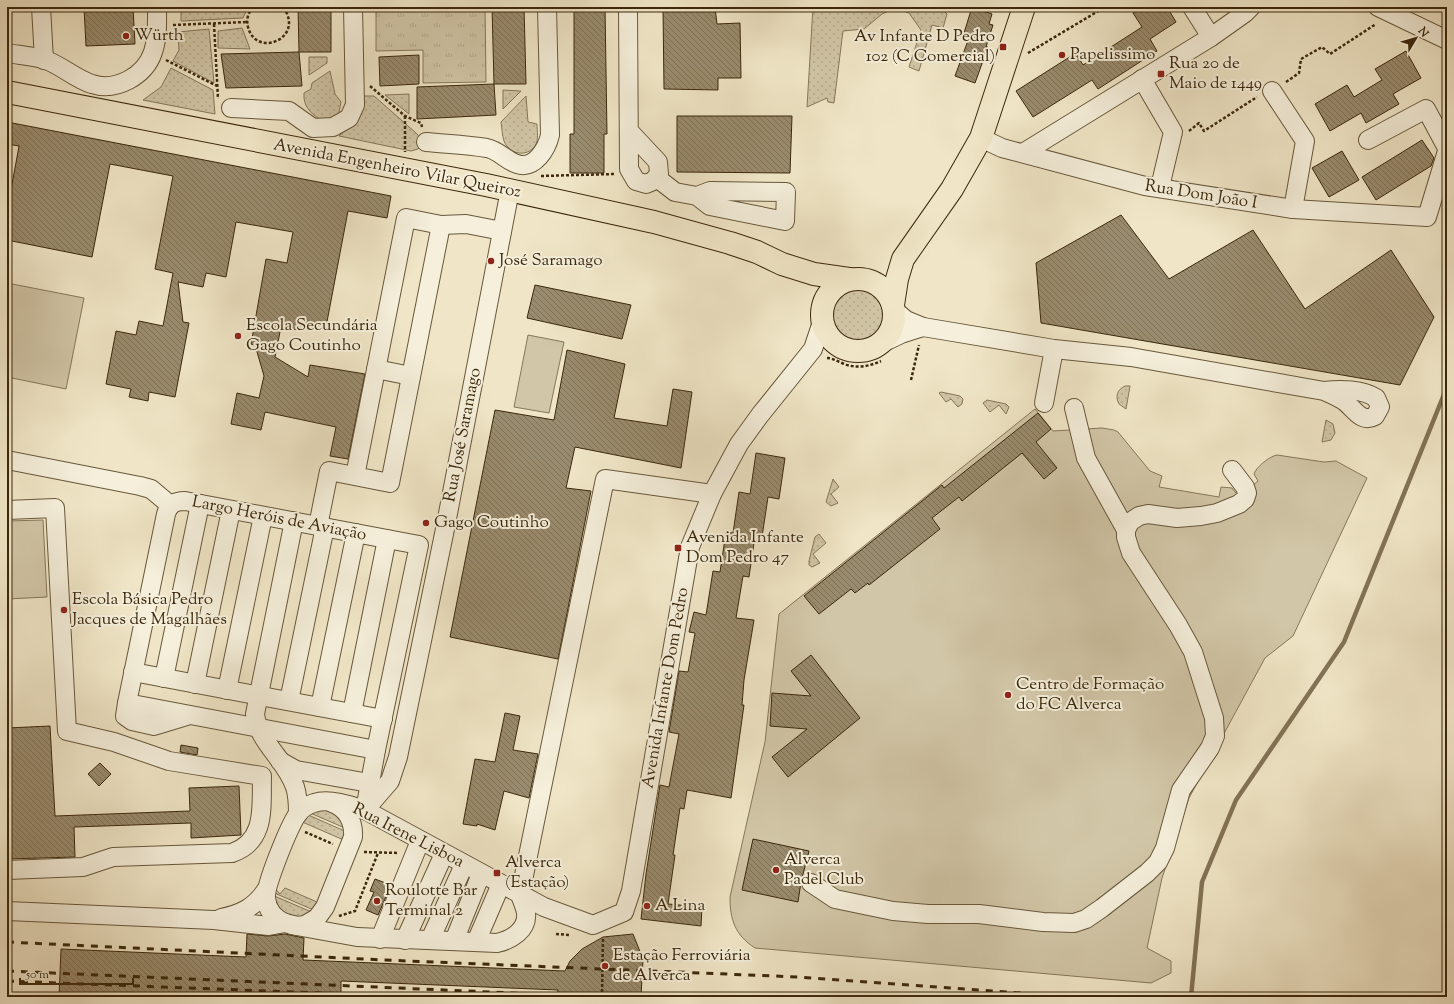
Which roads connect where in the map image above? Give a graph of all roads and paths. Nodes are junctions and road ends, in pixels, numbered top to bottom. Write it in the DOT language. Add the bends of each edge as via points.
graph roads {
  1 [pos="40,7"];
  2 [pos="157,7"];
  3 [pos="253,7"];
  4 [pos="283,7"];
  5 [pos="353,7"];
  6 [pos="547,7"];
  7 [pos="628,7"];
  8 [pos="1024,7"];
  9 [pos="1105,7"];
  10 [pos="1192,7"];
  11 [pos="1251,7"];
  12 [pos="1378,7"];
  13 [pos="247,22"];
  14 [pos="214,24"];
  15 [pos="157,25"];
  16 [pos="1211,37"];
  17 [pos="1447,40"];
  18 [pos="7,53"];
  19 [pos="153,54"];
  20 [pos="44,60"];
  21 [pos="1004,70"];
  22 [pos="1142,79"];
  23 [pos="355,85"];
  24 [pos="217,86"];
  25 [pos="1272,91"];
  26 [pos="7,92"];
  27 [pos="231,108"];
  28 [pos="405,116"];
  29 [pos="630,132"];
  30 [pos="981,138"];
  31 [pos="1368,140"];
  32 [pos="426,142"];
  33 [pos="1447,150"];
  34 [pos="1023,153"];
  35 [pos="405,157"];
  36 [pos="631,173"];
  37 [pos="538,176"];
  38 [pos="657,178"];
  39 [pos="1160,187"];
  40 [pos="510,190"];
  41 [pos="697,196"];
  42 [pos="1293,208"];
  43 [pos="441,225"];
  44 [pos="502,231"];
  45 [pos="904,259"];
  46 [pos="782,264"];
  47 [pos="854,278"];
  48 [pos="893,307"];
  49 [pos="821,317"];
  50 [pos="921,336"];
  51 [pos="914,345"];
  52 [pos="1054,349"];
  53 [pos="882,351"];
  54 [pos="823,361"];
  55 [pos="376,369"];
  56 [pos="411,376"];
  57 [pos="911,380"];
  58 [pos="1324,391"];
  59 [pos="1044,403"];
  60 [pos="1074,408"];
  61 [pos="7,460"];
  62 [pos="1232,470"];
  63 [pos="355,476"];
  64 [pos="712,494"];
  65 [pos="200,504"];
  66 [pos="170,505"];
  67 [pos="7,510"];
  68 [pos="232,510"];
  69 [pos="263,516"];
  70 [pos="294,521"];
  71 [pos="322,527"];
  72 [pos="1126,530"];
  73 [pos="356,533"];
  74 [pos="387,539"];
  75 [pos="133,672"];
  76 [pos="164,678"];
  77 [pos="195,684"];
  78 [pos="227,690"];
  79 [pos="258,695"];
  80 [pos="289,701"];
  81 [pos="127,703"];
  82 [pos="320,707"];
  83 [pos="352,713"];
  84 [pos="189,715"];
  85 [pos="383,719"];
  86 [pos="145,724"];
  87 [pos="258,728"];
  88 [pos="140,750"];
  89 [pos="376,750"];
  90 [pos="277,757"];
  91 [pos="369,783"];
  92 [pos="328,802"];
  93 [pos="365,810"];
  94 [pos="298,814"];
  95 [pos="304,831"];
  96 [pos="420,841"];
  97 [pos="349,847"];
  98 [pos="378,853"];
  99 [pos="444,854"];
  100 [pos="405,855"];
  101 [pos="464,865"];
  102 [pos="7,870"];
  103 [pos="481,874"];
  104 [pos="811,883"];
  105 [pos="500,884"];
  106 [pos="266,890"];
  107 [pos="520,895"];
  108 [pos="7,911"];
  109 [pos="214,920"];
  110 [pos="288,924"];
  111 [pos="598,931"];
  112 [pos="328,932"];
  113 [pos="380,939"];
  114 [pos="405,940"];
  115 [pos="430,940"];
  116 [pos="454,941"];
  117 [pos="476,942"];
  118 [pos="602,997"];
  1 -- 20 [label="street"];
  2 -- 15 [label="street"];
  3 -- 13 [label="path"];
  4 -- 13 [label="path" via="289,18 289,26 282,38 277,41 257,40 251,35"];
  5 -- 23 [label="street"];
  6 -- 32 [label="street" via="550,135 547,146 538,159 518,165 489,148"];
  7 -- 29 [label="street"];
  8 -- 21 [label="main road"];
  9 -- 21 [label="path"];
  10 -- 16 [label="street"];
  11 -- 16 [label="street"];
  12 -- 17 [label="street"];
  13 -- 14 [label="path"];
  14 -- 15 [label="path"];
  14 -- 24 [label="path"];
  15 -- 19 [label="street"];
  16 -- 22 [label="street"];
  18 -- 20 [label="street"];
  19 -- 20 [label="street" via="137,75 113,87 91,84"];
  19 -- 24 [label="path"];
  21 -- 30 [label="main road"];
  22 -- 34 [label="street"];
  22 -- 39 [label="street" via="1174,132"];
  23 -- 27 [label="street" via="353,112 342,123 333,127 313,128 289,111"];
  23 -- 28 [label="path" via="368,84"];
  24 -- 27 [label="path" via="218,104"];
  25 -- 42 [label="street" via="1305,142"];
  26 -- 40 [label="main road, Avenida Engenheiro Vilar Queiroz"];
  28 -- 32 [label="path" via="421,123"];
  28 -- 35 [label="path"];
  29 -- 36 [label="street"];
  29 -- 38 [label="street" via="658,162 660,169"];
  30 -- 34 [label="street, Rua Dom João I" via="1002,148"];
  30 -- 45 [label="main road" via="952,189"];
  31 -- 33 [label="street" via="1426,109"];
  33 -- 42 [label="street, Rua Dom João I" via="1426,217"];
  34 -- 39 [label="street, Rua Dom João I" via="1124,182"];
  36 -- 37 [label="path"];
  36 -- 38 [label="street" via="636,181 642,184"];
  38 -- 41 [label="street" via="675,192"];
  39 -- 42 [label="street, Rua Dom João I"];
  40 -- 44 [label="street, Rua José Saramago"];
  40 -- 46 [label="main road, Avenida Engenheiro Vilar Queiroz" via="654,222 757,252"];
  43 -- 44 [label="street" via="466,224"];
  43 -- 55 [label="street" via="406,218"];
  43 -- 56 [label="street"];
  44 -- 93 [label="street, Rua José Saramago" via="398,757 390,781"];
  45 -- 47 [label="main road" via="876,275"];
  45 -- 48 [label="main road" via="897,279"];
  46 -- 47 [label="main road, Avenida Engenheiro Vilar Queiroz" via="821,276"];
  46 -- 49 [label="main road, Avenida Engenheiro Vilar Queiroz" via="807,287"];
  47 -- 48 [label="main road" via="871,280 881,286 888,294"];
  47 -- 49 [label="main road" via="838,283 830,290 824,300"];
  48 -- 50 [label="street"];
  48 -- 53 [label="main road" via="892,327"];
  49 -- 53 [label="main road" via="826,332 840,347 850,351"];
  49 -- 64 [label="street, Avenida Infante Dom Pedro" via="813,350 739,444"];
  50 -- 51 [label="path"];
  50 -- 52 [label="street"];
  50 -- 53 [label="street" via="901,334"];
  50 -- 57 [label="path"];
  52 -- 58 [label="street" via="1130,357"];
  52 -- 59 [label="street"];
  53 -- 54 [label="path" via="874,364 857,367 829,358"];
  55 -- 56 [label="street"];
  55 -- 63 [label="street"];
  56 -- 63 [label="street" via="390,483"];
  60 -- 72 [label="street" via="1086,458"];
  61 -- 66 [label="street" via="151,489"];
  62 -- 72 [label="street" via="1247,493 1239,504 1201,516 1139,516 1130,522"];
  63 -- 71 [label="street" via="329,471"];
  64 -- 107 [label="street" via="605,479"];
  64 -- 111 [label="street, Avenida Infante Dom Pedro" via="690,547 631,891 624,912"];
  65 -- 66 [label="street, Largo Heróis de Aviação" via="180,501"];
  65 -- 68 [label="street, Largo Heróis de Aviação"];
  65 -- 76 [label="street"];
  66 -- 75 [label="street, Largo Heróis de Aviação"];
  67 -- 88 [label="street" via="55,508 67,731"];
  68 -- 69 [label="street, Largo Heróis de Aviação"];
  68 -- 77 [label="street"];
  69 -- 70 [label="street, Largo Heróis de Aviação"];
  69 -- 78 [label="street"];
  70 -- 71 [label="street, Largo Heróis de Aviação"];
  70 -- 79 [label="street"];
  71 -- 73 [label="street, Largo Heróis de Aviação"];
  71 -- 80 [label="street"];
  72 -- 104 [label="street" via="1131,553 1193,652 1214,718 1215,736 1210,748 1181,790 1169,836 1158,862 1126,891 1086,919 1074,923 980,914 893,911 835,899"];
  73 -- 74 [label="street, Largo Heróis de Aviação"];
  73 -- 82 [label="street"];
  74 -- 83 [label="street"];
  74 -- 85 [label="street, Largo Heróis de Aviação" via="419,545"];
  75 -- 76 [label="street"];
  75 -- 81 [label="street, Largo Heróis de Aviação"];
  76 -- 77 [label="street"];
  77 -- 78 [label="street"];
  78 -- 79 [label="street"];
  79 -- 80 [label="street"];
  79 -- 87 [label="street" via="255,714"];
  80 -- 82 [label="street"];
  81 -- 84 [label="street"];
  81 -- 86 [label="street" via="125,712 128,719"];
  82 -- 83 [label="street"];
  83 -- 85 [label="street"];
  84 -- 86 [label="street" via="160,725"];
  84 -- 87 [label="street"];
  85 -- 89 [label="street, Largo Heróis de Aviação"];
  86 -- 88 [label="street"];
  87 -- 89 [label="street"];
  87 -- 90 [label="street"];
  88 -- 102 [label="street" via="169,761 262,776 260,821 255,836 232,853 113,857 83,867"];
  89 -- 91 [label="street, Largo Heróis de Aviação"];
  90 -- 91 [label="street" via="296,770"];
  90 -- 94 [label="street" via="295,786"];
  91 -- 93 [label="street, Largo Heróis de Aviação"];
  92 -- 93 [label="street, Rua Irene Lisboa"];
  92 -- 94 [label="street, Rua Irene Lisboa" via="314,803"];
  92 -- 97 [label="street" via="340,807 350,817 353,830"];
  93 -- 96 [label="street, Rua Irene Lisboa"];
  93 -- 97 [label="street"];
  94 -- 106 [label="street"];
  95 -- 97 [label="path"];
  96 -- 99 [label="street, Rua Irene Lisboa"];
  96 -- 113 [label="street"];
  97 -- 98 [label="path"];
  97 -- 110 [label="street" via="321,913 311,922 298,926"];
  98 -- 100 [label="path"];
  98 -- 112 [label="path" via="355,911 330,919"];
  99 -- 101 [label="street, Rua Irene Lisboa"];
  99 -- 114 [label="street"];
  101 -- 103 [label="street, Rua Irene Lisboa"];
  101 -- 115 [label="street"];
  103 -- 105 [label="street, Rua Irene Lisboa"];
  103 -- 116 [label="street"];
  105 -- 107 [label="street, Rua Irene Lisboa"];
  105 -- 117 [label="street"];
  106 -- 109 [label="street" via="249,908 236,915"];
  106 -- 110 [label="street" via="273,916"];
  107 -- 111 [label="street, Rua Irene Lisboa"];
  107 -- 117 [label="street" via="526,914 521,929 508,940"];
  108 -- 109 [label="street"];
  109 -- 110 [label="street" via="269,926"];
  110 -- 112 [label="street"];
  111 -- 118 [label="path, bridge"];
  112 -- 113 [label="street"];
  113 -- 114 [label="street"];
  114 -- 115 [label="street"];
  115 -- 116 [label="street"];
  116 -- 117 [label="street"];
}
